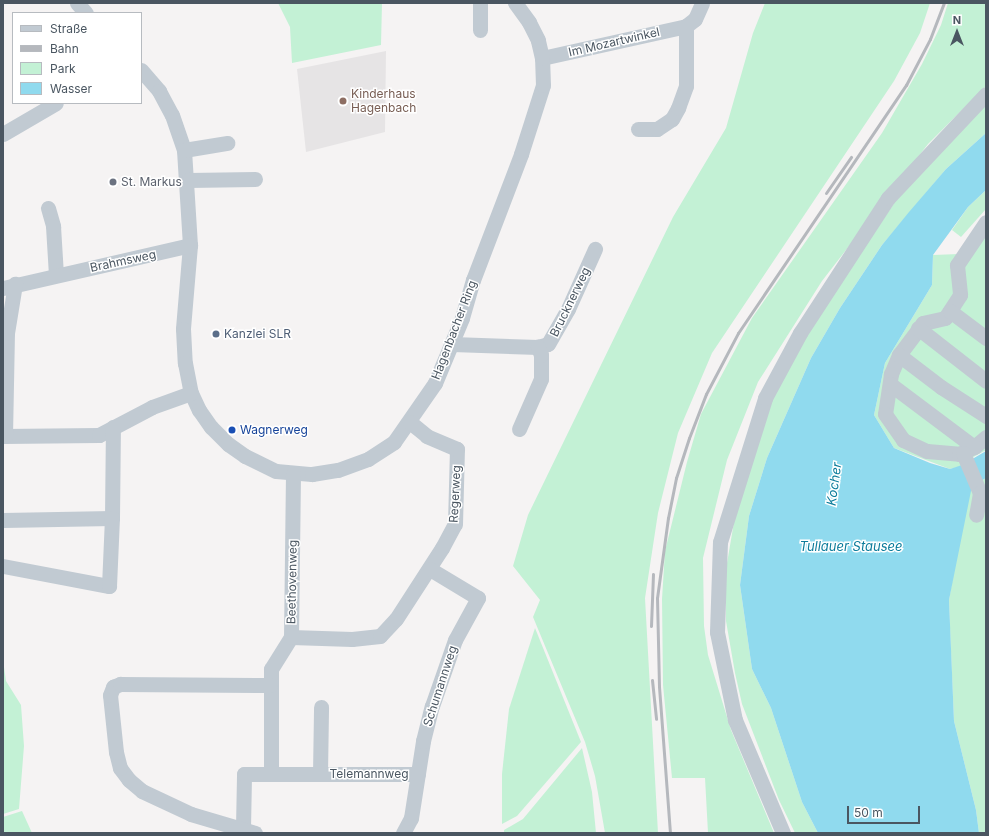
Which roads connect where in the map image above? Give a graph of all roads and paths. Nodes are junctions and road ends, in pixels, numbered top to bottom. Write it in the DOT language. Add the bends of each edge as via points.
graph roads {
  1 [pos="77,3"];
  2 [pos="480,3"];
  3 [pos="515,3"];
  4 [pos="702,3"];
  5 [pos="85,12"];
  6 [pos="686,26"];
  7 [pos="480,30"];
  8 [pos="542,58"];
  9 [pos="142,71"];
  10 [pos="986,94"];
  11 [pos="54,104"];
  12 [pos="638,129"];
  13 [pos="3,134"];
  14 [pos="227,143"];
  15 [pos="184,150"];
  16 [pos="255,179"];
  17 [pos="188,180"];
  18 [pos="48,208"];
  19 [pos="986,222"];
  20 [pos="190,245"];
  21 [pos="595,249"];
  22 [pos="56,275"];
  23 [pos="9,286"];
  24 [pos="950,311"];
  25 [pos="918,328"];
  26 [pos="986,338"];
  27 [pos="5,340"];
  28 [pos="452,344"];
  29 [pos="538,347"];
  30 [pos="899,355"];
  31 [pos="5,380"];
  32 [pos="986,381"];
  33 [pos="890,384"];
  34 [pos="191,393"];
  35 [pos="986,416"];
  36 [pos="410,422"];
  37 [pos="113,428"];
  38 [pos="519,429"];
  39 [pos="4,436"];
  40 [pos="986,437"];
  41 [pos="969,459"];
  42 [pos="293,474"];
  43 [pos="976,515"];
  44 [pos="112,518"];
  45 [pos="3,520"];
  46 [pos="3,566"];
  47 [pos="430,569"];
  48 [pos="291,637"];
  49 [pos="270,685"];
  50 [pos="321,707"];
  51 [pos="271,773"];
  52 [pos="320,774"];
  53 [pos="418,774"];
  54 [pos="249,831"];
  55 [pos="403,833"];
  56 [pos="783,833"];
  1 -- 5 [label="street"];
  2 -- 7 [label="street"];
  3 -- 8 [label="street, Hagenbacher Ring" via="529,22"];
  4 -- 6 [label="street" via="695,19"];
  6 -- 8 [label="street, Im Mozartwinkel"];
  6 -- 12 [label="street" via="686,86 678,108 672,119 657,129"];
  8 -- 28 [label="street, Hagenbacher Ring" via="543,85 536,111"];
  9 -- 15 [label="street, Hagenbacher Ring" via="159,91 172,115"];
  10 -- 56 [label="street" via="888,198 800,333 765,398 720,542 717,632 735,720"];
  11 -- 13 [label="street"];
  14 -- 15 [label="street"];
  15 -- 17 [label="street, Hagenbacher Ring"];
  16 -- 17 [label="street"];
  17 -- 20 [label="street, Hagenbacher Ring"];
  18 -- 22 [label="street" via="53,226"];
  19 -- 24 [label="street" via="957,265 960,295"];
  20 -- 22 [label="street, Brahmsweg"];
  20 -- 34 [label="street, Hagenbacher Ring" via="182,329"];
  21 -- 29 [label="street, Brucknerweg" via="554,338 548,344"];
  22 -- 23 [label="street, Brahmsweg"];
  23 -- 27 [label="street, Brahmsweg"];
  24 -- 25 [label="street" via="945,318 923,323"];
  24 -- 26 [label="street"];
  25 -- 30 [label="street"];
  25 -- 32 [label="street"];
  27 -- 31 [label="street, Brahmsweg"];
  28 -- 29 [label="street, Brucknerweg"];
  28 -- 36 [label="street, Hagenbacher Ring" via="435,383"];
  29 -- 38 [label="street, Brucknerweg" via="541,355 541,379"];
  30 -- 33 [label="street"];
  30 -- 35 [label="street"];
  31 -- 39 [label="street, Brahmsweg"];
  33 -- 41 [label="street"];
  33 -- 41 [label="street" via="885,414 903,440 927,451"];
  34 -- 37 [label="street" via="152,408"];
  34 -- 42 [label="street, Hagenbacher Ring" via="211,426 228,444 245,456 276,471"];
  36 -- 42 [label="street, Hagenbacher Ring" via="394,442 368,459 338,470"];
  36 -- 47 [label="street, Regerweg" via="427,436 457,449 455,524"];
  37 -- 39 [label="street" via="99,435"];
  37 -- 44 [label="street"];
  40 -- 41 [label="street"];
  41 -- 43 [label="street" via="980,493"];
  42 -- 48 [label="street, Beethovenweg"];
  44 -- 45 [label="street"];
  44 -- 46 [label="street" via="109,586"];
  47 -- 48 [label="street, Regerweg" via="414,581 396,619 380,636 352,639"];
  47 -- 53 [label="street, Schumannweg" via="478,598 455,640 432,706"];
  48 -- 49 [label="street, Beethovenweg" via="272,669"];
  49 -- 51 [label="street, Beethovenweg"];
  49 -- 54 [label="street" via="120,684 113,687 110,703 116,752 120,768 129,780 142,791 191,814"];
  50 -- 52 [label="street, Telemannweg"];
  51 -- 52 [label="street, Telemannweg"];
  51 -- 54 [label="street" via="244,774"];
  52 -- 53 [label="street, Telemannweg"];
  53 -- 55 [label="street, Schumannweg" via="411,818"];
}
